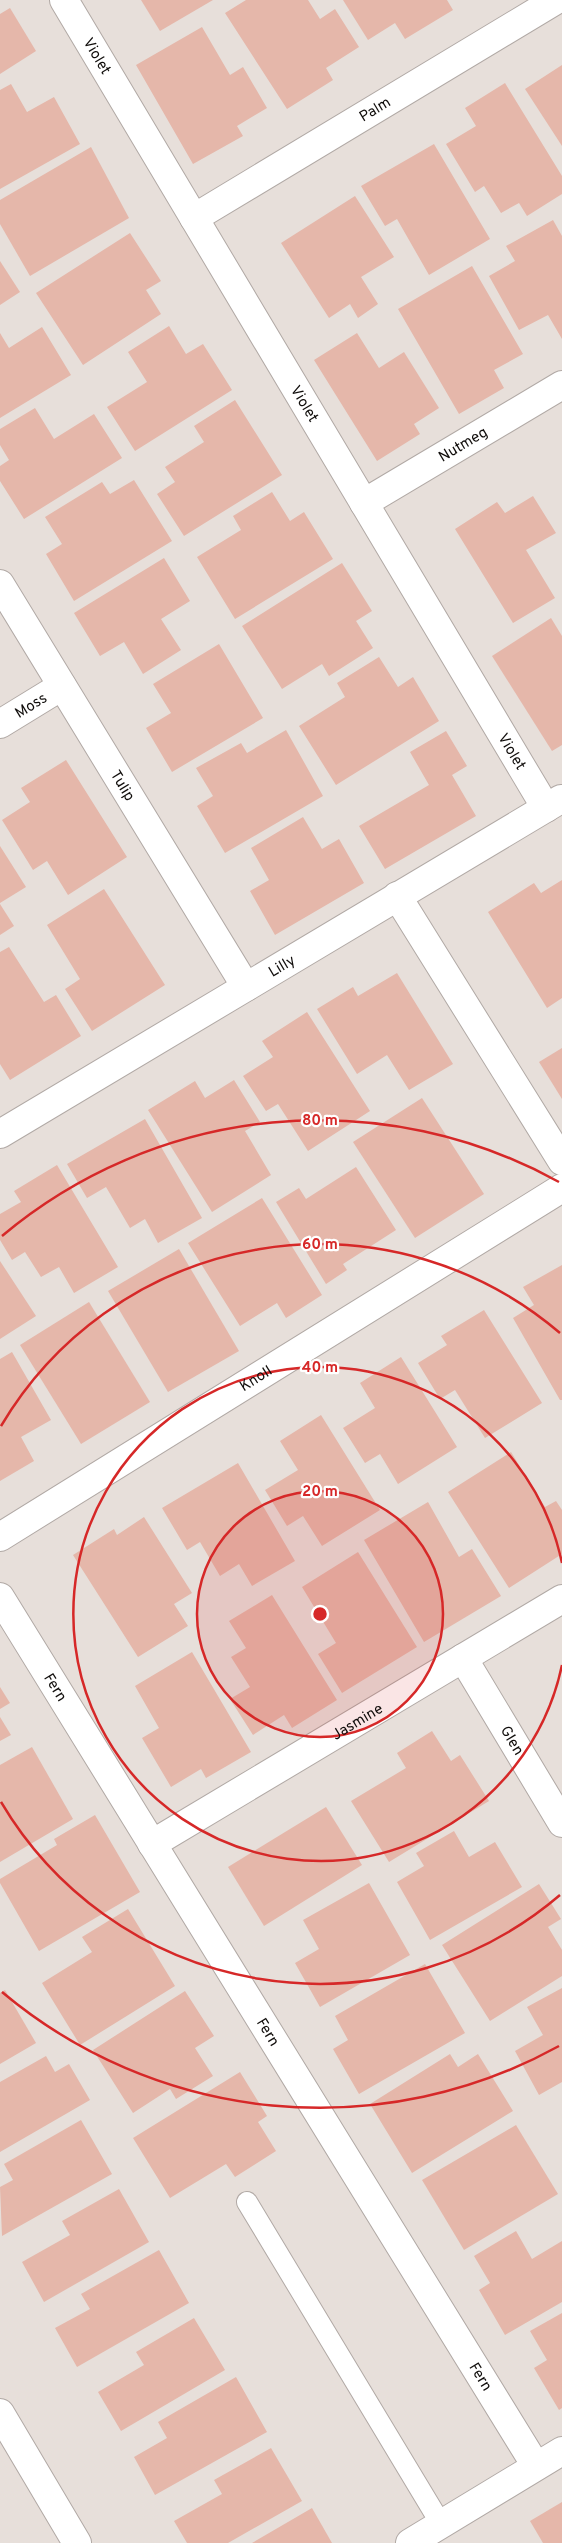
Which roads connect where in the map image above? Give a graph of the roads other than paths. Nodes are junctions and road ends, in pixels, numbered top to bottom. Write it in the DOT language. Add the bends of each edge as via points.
graph roads {
  1 [pos="64,0"];
  2 [pos="556,0"];
  3 [pos="194,218"];
  4 [pos="562,385"];
  5 [pos="364,503"];
  6 [pos="0,584"];
  7 [pos="62,686"];
  8 [pos="0,724"];
  9 [pos="554,803"];
  10 [pos="397,896"];
  11 [pos="246,987"];
  12 [pos="0,1134"];
  13 [pos="562,1161"];
  14 [pos="562,1188"];
  15 [pos="0,1536"];
  16 [pos="0,1597"];
  17 [pos="562,1598"];
  18 [pos="463,1658"];
  19 [pos="562,1823"];
  20 [pos="152,1844"];
  21 [pos="247,2202"];
  22 [pos="0,2413"];
  23 [pos="562,2451"];
  24 [pos="536,2466"];
  25 [pos="441,2524"];
  26 [pos="77,2543"];
  27 [pos="410,2543"];
  1 -- 3 [label="street, Violet"];
  2 -- 3 [label="street, Palm"];
  3 -- 5 [label="street, Violet"];
  4 -- 5 [label="street, Nutmeg"];
  5 -- 9 [label="street, Violet"];
  6 -- 7 [label="street, Tulip"];
  7 -- 8 [label="street, Moss"];
  7 -- 11 [label="street, Tulip"];
  9 -- 10 [label="street, Lilly"];
  10 -- 11 [label="street, Lilly"];
  10 -- 13 [label="street"];
  11 -- 12 [label="street, Lilly"];
  14 -- 15 [label="street, Knoll"];
  16 -- 20 [label="street, Fern"];
  17 -- 18 [label="street, Jasmine"];
  18 -- 19 [label="street, Glen"];
  18 -- 20 [label="street, Jasmine"];
  20 -- 24 [label="street, Fern"];
  21 -- 25 [label="lane"];
  22 -- 26 [label="street"];
  23 -- 24 [label="street"];
  24 -- 25 [label="street"];
  25 -- 27 [label="street"];
}
